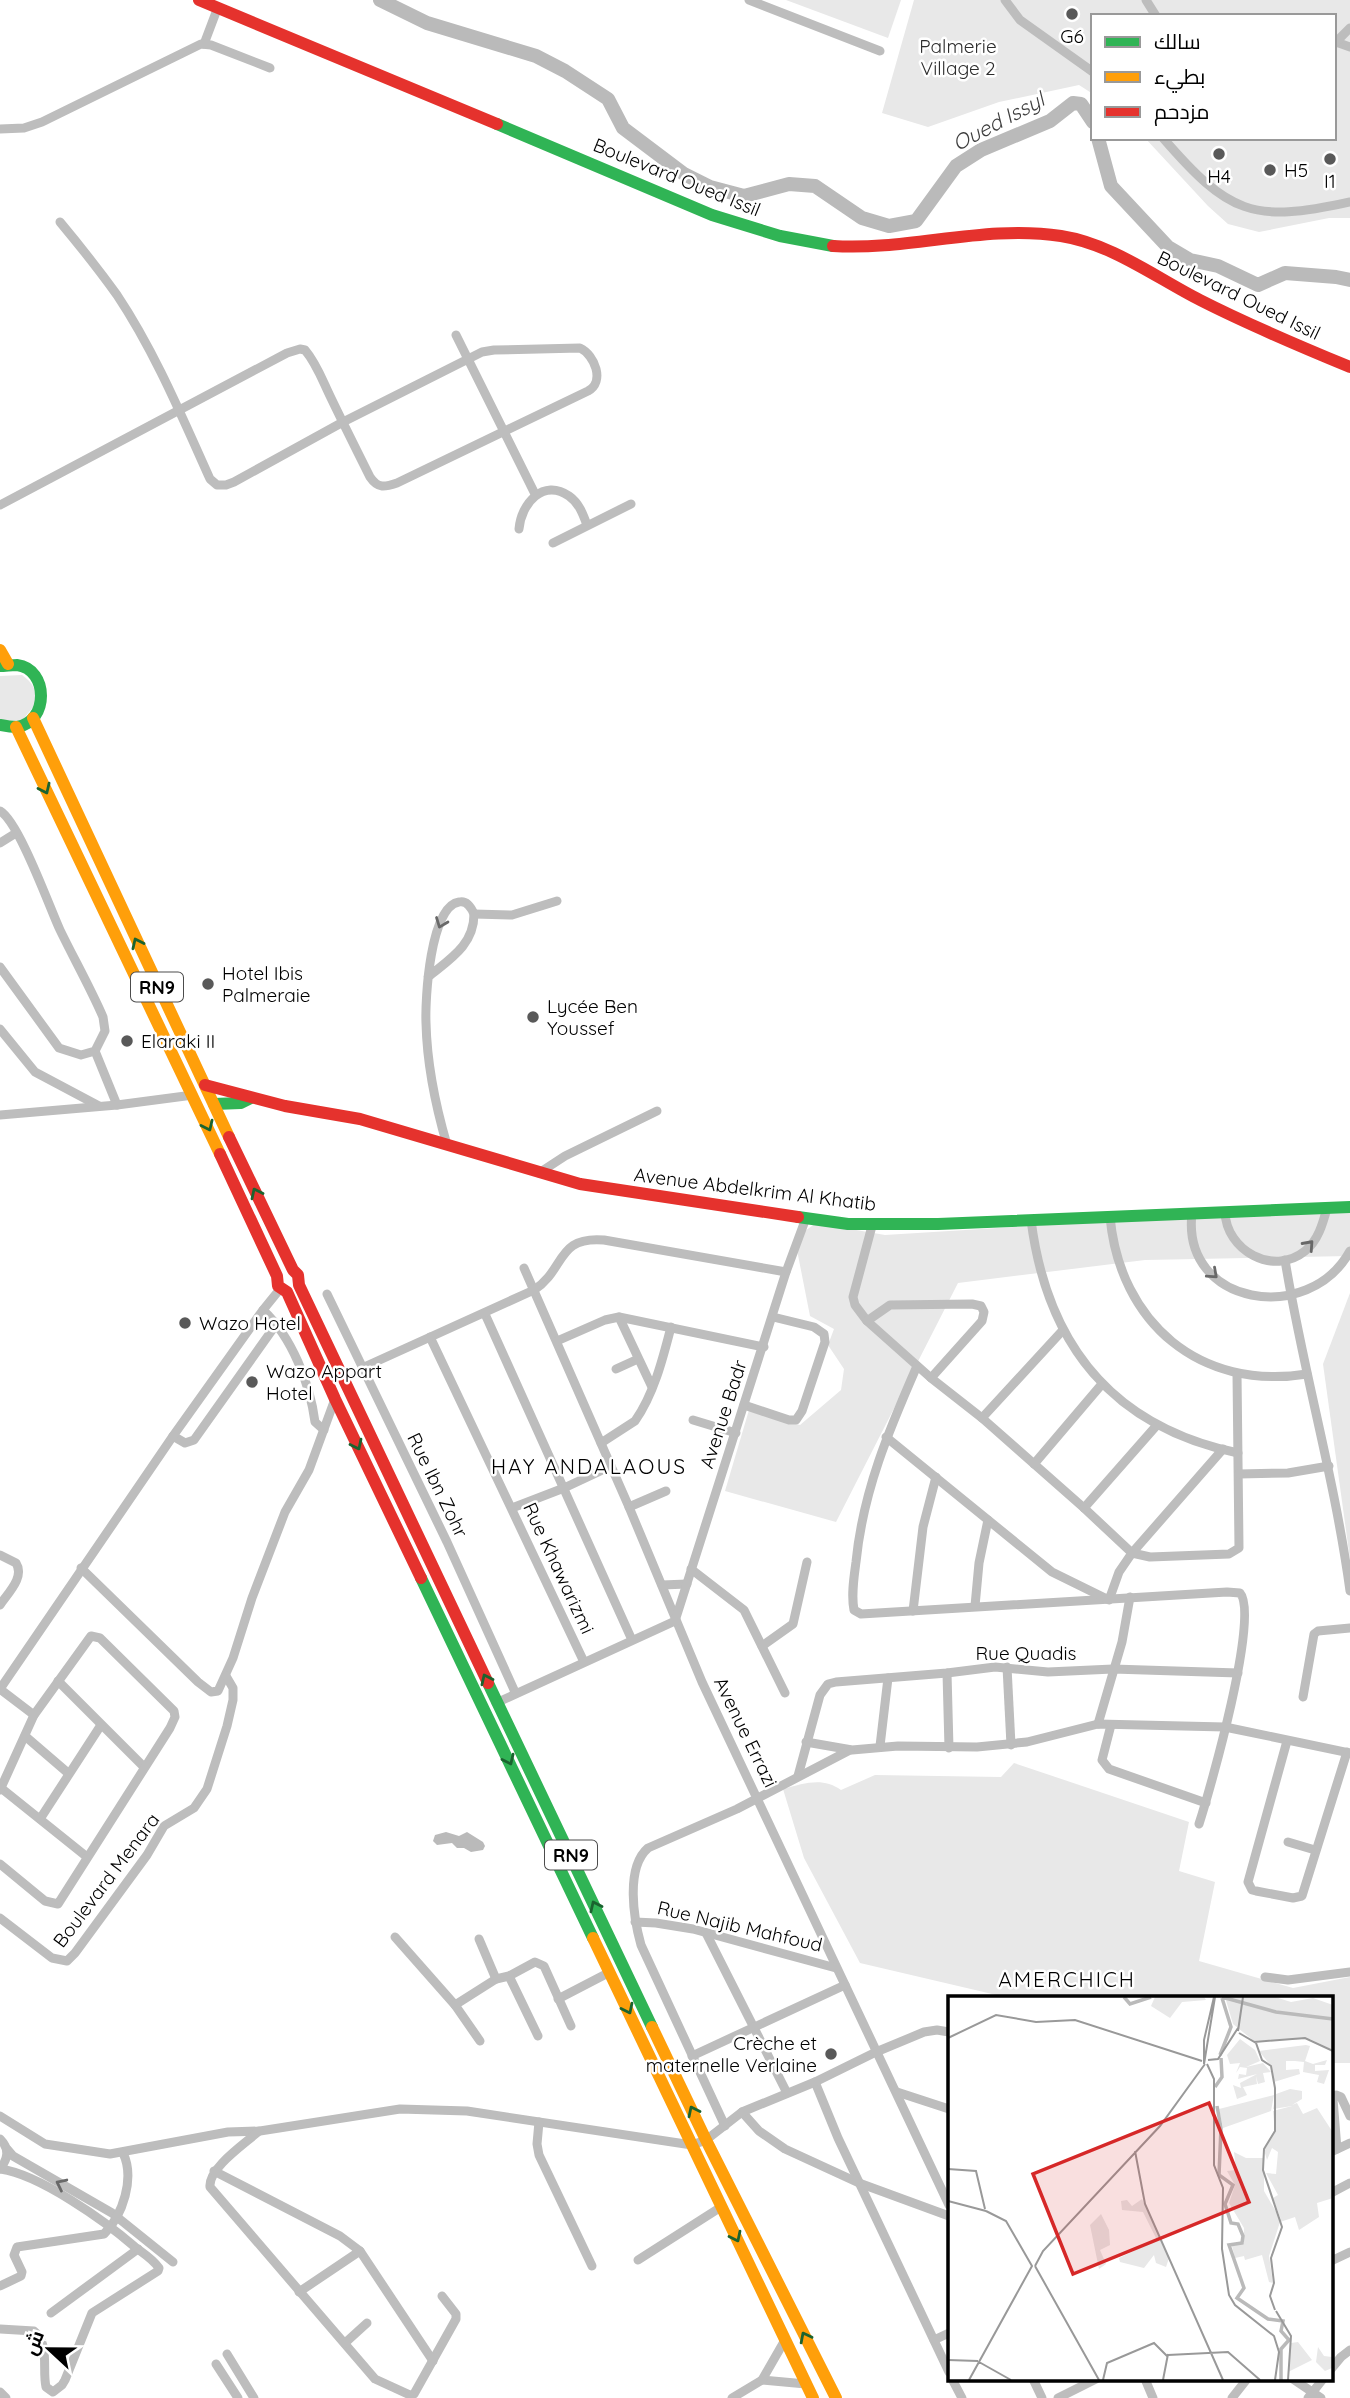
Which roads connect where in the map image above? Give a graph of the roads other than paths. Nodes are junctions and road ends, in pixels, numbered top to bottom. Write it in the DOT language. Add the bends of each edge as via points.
graph roads {
  1 [pos="199,0"];
  2 [pos="749,0"];
  3 [pos="1005,0"];
  4 [pos="218,7"];
  5 [pos="1350,28"];
  6 [pos="1336,42"];
  7 [pos="204,44"];
  8 [pos="880,51"];
  9 [pos="270,68"];
  10 [pos="1091,70"];
  11 [pos="0,129"];
  12 [pos="1165,140"];
  13 [pos="1350,202"];
  14 [pos="60,222"];
  15 [pos="456,335"];
  16 [pos="467,360"];
  17 [pos="1350,367"];
  18 [pos="179,410"];
  19 [pos="343,422"];
  20 [pos="503,432"];
  21 [pos="535,495"];
  22 [pos="631,504"];
  23 [pos="0,505"];
  24 [pos="587,524"];
  25 [pos="519,529"];
  26 [pos="553,543"];
  27 [pos="0,650"];
  28 [pos="4,665"];
  29 [pos="33,718"];
  30 [pos="0,725"];
  31 [pos="16,727"];
  32 [pos="0,811"];
  33 [pos="16,833"];
  34 [pos="0,843"];
  35 [pos="557,901"];
  36 [pos="474,914"];
  37 [pos="0,967"];
  38 [pos="428,977"];
  39 [pos="0,1029"];
  40 [pos="95,1051"];
  41 [pos="205,1085"];
  42 [pos="193,1095"];
  43 [pos="251,1098"];
  44 [pos="214,1104"];
  45 [pos="117,1105"];
  46 [pos="99,1107"];
  47 [pos="657,1111"];
  48 [pos="0,1115"];
  49 [pos="447,1145"];
  50 [pos="539,1173"];
  51 [pos="1350,1207"];
  52 [pos="1327,1208"];
  53 [pos="1225,1212"];
  54 [pos="1192,1213"];
  55 [pos="806,1217"];
  56 [pos="1110,1217"];
  57 [pos="1031,1220"];
  58 [pos="872,1226"];
  59 [pos="1350,1251"];
  60 [pos="1285,1260"];
  61 [pos="524,1268"];
  62 [pos="293,1270"];
  63 [pos="786,1272"];
  64 [pos="277,1276"];
  65 [pos="299,1285"];
  66 [pos="534,1290"];
  67 [pos="284,1291"];
  68 [pos="327,1294"];
  69 [pos="1291,1296"];
  70 [pos="262,1310"];
  71 [pos="485,1314"];
  72 [pos="619,1317"];
  73 [pos="772,1317"];
  74 [pos="867,1321"];
  75 [pos="275,1326"];
  76 [pos="671,1327"];
  77 [pos="1063,1329"];
  78 [pos="430,1337"];
  79 [pos="557,1341"];
  80 [pos="764,1347"];
  81 [pos="638,1359"];
  82 [pos="917,1366"];
  83 [pos="362,1368"];
  84 [pos="615,1369"];
  85 [pos="1237,1374"];
  86 [pos="1307,1374"];
  87 [pos="931,1378"];
  88 [pos="1102,1384"];
  89 [pos="652,1387"];
  90 [pos="335,1399"];
  91 [pos="744,1405"];
  92 [pos="982,1418"];
  93 [pos="693,1420"];
  94 [pos="1157,1425"];
  95 [pos="324,1430"];
  96 [pos="736,1433"];
  97 [pos="173,1436"];
  98 [pos="886,1437"];
  99 [pos="601,1443"];
  100 [pos="1223,1449"];
  101 [pos="1238,1453"];
  102 [pos="1034,1464"];
  103 [pos="611,1466"];
  104 [pos="1329,1466"];
  105 [pos="1239,1474"];
  106 [pos="936,1478"];
  107 [pos="564,1488"];
  108 [pos="666,1490"];
  109 [pos="629,1507"];
  110 [pos="512,1508"];
  111 [pos="1084,1508"];
  112 [pos="988,1520"];
  113 [pos="1132,1553"];
  114 [pos="0,1555"];
  115 [pos="807,1562"];
  116 [pos="81,1568"];
  117 [pos="691,1569"];
  118 [pos="687,1584"];
  119 [pos="662,1585"];
  120 [pos="1350,1591"];
  121 [pos="1130,1597"];
  122 [pos="1109,1600"];
  123 [pos="0,1605"];
  124 [pos="975,1606"];
  125 [pos="913,1611"];
  126 [pos="675,1621"];
  127 [pos="1350,1628"];
  128 [pos="632,1640"];
  129 [pos="762,1646"];
  130 [pos="584,1661"];
  131 [pos="1007,1667"];
  132 [pos="1113,1669"];
  133 [pos="947,1673"];
  134 [pos="1238,1673"];
  135 [pos="226,1676"];
  136 [pos="888,1678"];
  137 [pos="58,1681"];
  138 [pos="0,1689"];
  139 [pos="515,1692"];
  140 [pos="785,1693"];
  141 [pos="1303,1697"];
  142 [pos="496,1703"];
  143 [pos="34,1715"];
  144 [pos="1098,1724"];
  145 [pos="101,1725"];
  146 [pos="1111,1726"];
  147 [pos="1225,1727"];
  148 [pos="24,1736"];
  149 [pos="1287,1741"];
  150 [pos="806,1742"];
  151 [pos="1011,1745"];
  152 [pos="880,1746"];
  153 [pos="949,1748"];
  154 [pos="852,1750"];
  155 [pos="1348,1753"];
  156 [pos="144,1767"];
  157 [pos="68,1773"];
  158 [pos="798,1776"];
  159 [pos="1,1789"];
  160 [pos="758,1798"];
  161 [pos="1206,1803"];
  162 [pos="40,1819"];
  163 [pos="1199,1824"];
  164 [pos="1288,1842"];
  165 [pos="1315,1850"];
  166 [pos="87,1857"];
  167 [pos="0,1864"];
  168 [pos="0,1918"];
  169 [pos="635,1922"];
  170 [pos="706,1933"];
  171 [pos="395,1937"];
  172 [pos="479,1939"];
  173 [pos="836,1968"];
  174 [pos="610,1972"];
  175 [pos="1350,1972"];
  176 [pos="509,1976"];
  177 [pos="1265,1977"];
  178 [pos="496,1979"];
  179 [pos="845,1985"];
  180 [pos="558,1998"];
  181 [pos="455,2005"];
  182 [pos="571,2026"];
  183 [pos="754,2028"];
  184 [pos="948,2032"];
  185 [pos="538,2036"];
  186 [pos="480,2041"];
  187 [pos="876,2052"];
  188 [pos="692,2056"];
  189 [pos="815,2082"];
  190 [pos="897,2092"];
  191 [pos="787,2093"];
  192 [pos="948,2109"];
  193 [pos="743,2112"];
  194 [pos="1350,2116"];
  195 [pos="3,2118"];
  196 [pos="539,2122"];
  197 [pos="724,2126"];
  198 [pos="0,2129"];
  199 [pos="260,2130"];
  200 [pos="0,2139"];
  201 [pos="706,2140"];
  202 [pos="1350,2143"];
  203 [pos="692,2145"];
  204 [pos="7,2149"];
  205 [pos="1334,2150"];
  206 [pos="123,2153"];
  207 [pos="0,2169"];
  208 [pos="214,2171"];
  209 [pos="859,2183"];
  210 [pos="1350,2183"];
  211 [pos="1332,2192"];
  212 [pos="948,2203"];
  213 [pos="722,2207"];
  214 [pos="948,2216"];
  215 [pos="117,2217"];
  216 [pos="112,2227"];
  217 [pos="138,2249"];
  218 [pos="360,2251"];
  219 [pos="1350,2252"];
  220 [pos="638,2260"];
  221 [pos="1332,2261"];
  222 [pos="173,2262"];
  223 [pos="592,2266"];
  224 [pos="0,2286"];
  225 [pos="299,2292"];
  226 [pos="442,2296"];
  227 [pos="51,2313"];
  228 [pos="368,2323"];
  229 [pos="0,2329"];
  230 [pos="948,2333"];
  231 [pos="785,2340"];
  232 [pos="934,2340"];
  233 [pos="345,2343"];
  234 [pos="1350,2350"];
  235 [pos="227,2354"];
  236 [pos="433,2361"];
  237 [pos="216,2364"];
  238 [pos="1332,2368"];
  239 [pos="948,2370"];
  240 [pos="762,2380"];
  241 [pos="953,2380"];
  242 [pos="1033,2380"];
  243 [pos="1094,2380"];
  244 [pos="1145,2380"];
  245 [pos="1246,2380"];
  246 [pos="1294,2380"];
  247 [pos="1322,2380"];
  248 [pos="806,2384"];
  249 [pos="0,2392"];
  250 [pos="1310,2395"];
  251 [pos="6,2398"];
  252 [pos="238,2398"];
  253 [pos="254,2398"];
  254 [pos="732,2398"];
  255 [pos="813,2398"];
  256 [pos="835,2398"];
  257 [pos="962,2398"];
  258 [pos="1042,2398"];
  259 [pos="1058,2398"];
  260 [pos="1153,2398"];
  261 [pos="1233,2398"];
  262 [pos="1321,2398"];
  1 -- 4 [label="main road, Boulevard Oued Issil"];
  2 -- 8 [label="street"];
  3 -- 10 [label="street" via="1020,20"];
  4 -- 7 [label="street"];
  4 -- 17 [label="main road, Boulevard Oued Issil" via="754,230 852,247 1012,233 1063,236 1109,252 1261,330"];
  5 -- 6 [label="street"];
  7 -- 9 [label="street"];
  7 -- 11 [label="street" via="33,126"];
  12 -- 13 [label="street" via="1204,183 1244,208 1287,213"];
  14 -- 18 [label="street" via="118,297"];
  15 -- 16 [label="street"];
  16 -- 19 [label="street"];
  16 -- 20 [label="street"];
  16 -- 20 [label="street" via="494,350 572,347 584,350 593,362 598,379 593,388"];
  18 -- 19 [label="street" via="300,349 313,362"];
  18 -- 19 [label="street" via="210,479 220,486"];
  18 -- 23 [label="street"];
  19 -- 20 [label="street" via="374,484 383,487"];
  20 -- 21 [label="street"];
  21 -- 24 [label="street" via="554,491 568,496"];
  21 -- 25 [label="street" via="522,512"];
  22 -- 24 [label="street"];
  24 -- 26 [label="street"];
  27 -- 28 [label="main road"];
  28 -- 29 [label="main road" via="17,664 32,672 41,686 42,703"];
  29 -- 31 [label="main road"];
  41 -- 29 [label="main road, RN9, one-way"];
  30 -- 31 [label="main road"];
  31 -- 42 [label="main road, RN9, one-way"];
  32 -- 33 [label="street"];
  33 -- 34 [label="street"];
  33 -- 40 [label="street" via="103,1017 105,1031"];
  35 -- 36 [label="street" via="512,915"];
  36 -- 38 [label="street" via="459,952"];
  36 -- 38 [label="street, one-way" via="463,901 449,907"];
  37 -- 40 [label="street" via="59,1048 81,1055"];
  38 -- 49 [label="street" via="428,1058"];
  39 -- 46 [label="street" via="35,1072"];
  40 -- 45 [label="street"];
  41 -- 43 [label="main road, Avenue Abdelkrim Al Khatib"];
  41 -- 44 [label="main road, RN9"];
  42 -- 45 [label="street"];
  42 -- 64 [label="main road, RN9, one-way"];
  43 -- 44 [label="main road, Avenue Abdelkrim Al Khatib"];
  43 -- 49 [label="main road, Avenue Abdelkrim Al Khatib" via="360,1119"];
  62 -- 44 [label="main road, RN9, one-way"];
  45 -- 46 [label="street"];
  46 -- 48 [label="street"];
  47 -- 50 [label="street"];
  49 -- 50 [label="main road, Avenue Abdelkrim Al Khatib"];
  50 -- 55 [label="main road, Avenue Abdelkrim Al Khatib" via="616,1191"];
  51 -- 52 [label="main road, Avenue Abdelkrim Al Khatib"];
  52 -- 53 [label="main road, Avenue Abdelkrim Al Khatib"];
  60 -- 52 [label="street, one-way" via="1313,1243"];
  53 -- 54 [label="main road, Avenue Abdelkrim Al Khatib"];
  53 -- 60 [label="street" via="1231,1236 1245,1251 1264,1259"];
  54 -- 56 [label="main road, Avenue Abdelkrim Al Khatib"];
  54 -- 69 [label="street, one-way" via="1196,1252 1218,1279 1253,1296"];
  55 -- 58 [label="main road, Avenue Abdelkrim Al Khatib"];
  55 -- 63 [label="street, Avenue Badr"];
  56 -- 57 [label="main road, Avenue Abdelkrim Al Khatib"];
  56 -- 85 [label="street" via="1124,1280 1150,1319 1192,1355"];
  57 -- 58 [label="main road, Avenue Abdelkrim Al Khatib"];
  57 -- 77 [label="street" via="1039,1270"];
  58 -- 74 [label="street" via="853,1297"];
  59 -- 69 [label="street" via="1328,1278"];
  60 -- 69 [label="street"];
  61 -- 66 [label="street, Avenue Errazi"];
  62 -- 64 [label="main road"];
  62 -- 65 [label="main road, RN9" via="300,1278"];
  63 -- 66 [label="street" via="593,1239 569,1247 552,1274"];
  63 -- 73 [label="street, Avenue Badr"];
  64 -- 67 [label="main road, RN9" via="276,1283"];
  65 -- 67 [label="main road" via="294,1291"];
  142 -- 65 [label="main road, RN9, one-way"];
  66 -- 71 [label="street"];
  66 -- 79 [label="street, Avenue Errazi"];
  67 -- 70 [label="street"];
  67 -- 90 [label="main road, RN9"];
  68 -- 83 [label="street, Rue Ibn Zohr"];
  69 -- 86 [label="street"];
  70 -- 75 [label="street"];
  70 -- 97 [label="street"];
  71 -- 78 [label="street"];
  71 -- 107 [label="street"];
  72 -- 76 [label="street"];
  72 -- 79 [label="street"];
  72 -- 81 [label="street"];
  73 -- 80 [label="street, Avenue Badr"];
  73 -- 91 [label="street" via="814,1327 824,1334 825,1342 796,1420"];
  74 -- 82 [label="street"];
  74 -- 87 [label="street" via="890,1305 981,1306 982,1321"];
  75 -- 95 [label="street" via="303,1374 315,1422"];
  75 -- 97 [label="street" via="194,1440 185,1443"];
  76 -- 80 [label="street"];
  76 -- 89 [label="street"];
  77 -- 88 [label="street"];
  77 -- 92 [label="street"];
  78 -- 83 [label="street"];
  78 -- 110 [label="street, Rue Khawarizmi"];
  79 -- 99 [label="street, Avenue Errazi"];
  80 -- 91 [label="street, Avenue Badr"];
  81 -- 84 [label="street"];
  81 -- 89 [label="street"];
  82 -- 87 [label="street"];
  82 -- 98 [label="street"];
  83 -- 139 [label="street, Rue Ibn Zohr"];
  85 -- 86 [label="street" via="1274,1378"];
  85 -- 101 [label="street"];
  86 -- 104 [label="street"];
  87 -- 92 [label="street"];
  88 -- 94 [label="street"];
  88 -- 102 [label="street"];
  89 -- 99 [label="street" via="635,1421"];
  90 -- 95 [label="street"];
  90 -- 174 [label="main road, RN9, one-way"];
  91 -- 96 [label="street, Avenue Badr"];
  92 -- 102 [label="street"];
  93 -- 96 [label="street"];
  94 -- 100 [label="street"];
  94 -- 111 [label="street"];
  95 -- 135 [label="street" via="309,1470 285,1512"];
  96 -- 117 [label="street, Avenue Badr"];
  97 -- 116 [label="street"];
  98 -- 106 [label="street"];
  98 -- 125 [label="street" via="864,1509 853,1606 861,1614"];
  99 -- 103 [label="street, Avenue Errazi"];
  100 -- 101 [label="street"];
  100 -- 113 [label="street"];
  101 -- 105 [label="street"];
  102 -- 111 [label="street"];
  103 -- 107 [label="street"];
  103 -- 109 [label="street, Avenue Errazi"];
  104 -- 105 [label="street" via="1288,1474"];
  104 -- 120 [label="street"];
  105 -- 113 [label="street" via="1240,1542 1235,1553 1150,1557"];
  106 -- 112 [label="street"];
  106 -- 125 [label="street" via="923,1527"];
  107 -- 110 [label="street"];
  107 -- 128 [label="street"];
  108 -- 109 [label="street"];
  109 -- 119 [label="street, Avenue Errazi"];
  110 -- 130 [label="street, Rue Khawarizmi"];
  111 -- 113 [label="street"];
  112 -- 122 [label="street" via="1052,1572"];
  112 -- 124 [label="street"];
  113 -- 122 [label="street"];
  114 -- 123 [label="street" via="16,1563 19,1572"];
  115 -- 129 [label="street" via="793,1624"];
  116 -- 135 [label="street" via="206,1690 218,1691"];
  116 -- 138 [label="street"];
  117 -- 118 [label="street, Avenue Badr"];
  117 -- 129 [label="street" via="739,1604"];
  118 -- 119 [label="street"];
  118 -- 126 [label="street, Avenue Badr"];
  119 -- 126 [label="street, Avenue Errazi"];
  121 -- 122 [label="street"];
  121 -- 132 [label="street"];
  121 -- 134 [label="street" via="1240,1593 1245,1599 1245,1625"];
  122 -- 124 [label="street"];
  124 -- 125 [label="street"];
  126 -- 128 [label="street"];
  126 -- 160 [label="street, Avenue Errazi"];
  127 -- 141 [label="street" via="1314,1634"];
  128 -- 130 [label="street"];
  129 -- 140 [label="street"];
  130 -- 139 [label="street"];
  131 -- 132 [label="street, Rue Quadis" via="1048,1672"];
  131 -- 133 [label="street, Rue Quadis"];
  131 -- 151 [label="street"];
  132 -- 134 [label="street, Rue Quadis"];
  132 -- 144 [label="street"];
  133 -- 136 [label="street, Rue Quadis"];
  133 -- 153 [label="street"];
  134 -- 147 [label="street"];
  135 -- 168 [label="street, Boulevard Menara" via="233,1700 207,1789 194,1808 164,1826 75,1953 66,1961 52,1958"];
  136 -- 150 [label="street, Rue Quadis" via="828,1684 820,1695"];
  136 -- 152 [label="street"];
  137 -- 143 [label="street"];
  137 -- 145 [label="street"];
  137 -- 156 [label="street" via="93,1635 171,1707 175,1714 170,1728"];
  138 -- 143 [label="street"];
  139 -- 142 [label="street"];
  201 -- 142 [label="main road, RN9, one-way"];
  143 -- 148 [label="street"];
  144 -- 146 [label="street"];
  144 -- 151 [label="street"];
  145 -- 156 [label="street"];
  145 -- 157 [label="street"];
  146 -- 147 [label="street"];
  146 -- 161 [label="street" via="1102,1760 1109,1769"];
  147 -- 149 [label="street"];
  147 -- 161 [label="street"];
  148 -- 157 [label="street"];
  148 -- 159 [label="street"];
  149 -- 155 [label="street"];
  149 -- 165 [label="street" via="1249,1886 1293,1898 1302,1896"];
  150 -- 154 [label="street"];
  150 -- 158 [label="street, Rue Quadis"];
  151 -- 153 [label="street"];
  152 -- 153 [label="street"];
  152 -- 154 [label="street"];
  154 -- 158 [label="street"];
  155 -- 165 [label="street"];
  156 -- 166 [label="street"];
  157 -- 162 [label="street"];
  158 -- 160 [label="street"];
  159 -- 162 [label="street"];
  160 -- 169 [label="street" via="646,1850 634,1888"];
  160 -- 173 [label="street, Avenue Errazi"];
  161 -- 163 [label="street"];
  162 -- 166 [label="street"];
  164 -- 165 [label="street"];
  166 -- 167 [label="street" via="62,1899 54,1904"];
  169 -- 170 [label="street, Rue Najib Mahfoud"];
  169 -- 188 [label="street" via="649,1964"];
  170 -- 173 [label="street, Rue Najib Mahfoud"];
  170 -- 183 [label="street"];
  171 -- 181 [label="street"];
  172 -- 178 [label="street"];
  173 -- 179 [label="street, Avenue Errazi"];
  174 -- 180 [label="street"];
  174 -- 203 [label="main road, RN9, one-way"];
  175 -- 177 [label="street" via="1288,1980"];
  176 -- 178 [label="street"];
  176 -- 180 [label="street" via="539,1963"];
  176 -- 185 [label="street"];
  178 -- 181 [label="street"];
  179 -- 183 [label="street"];
  179 -- 187 [label="street, Avenue Errazi"];
  180 -- 182 [label="street"];
  181 -- 186 [label="street"];
  183 -- 188 [label="street"];
  183 -- 191 [label="street"];
  184 -- 187 [label="street" via="924,2032"];
  187 -- 189 [label="street"];
  187 -- 190 [label="street, Avenue Errazi"];
  188 -- 197 [label="street"];
  189 -- 191 [label="street"];
  189 -- 209 [label="street"];
  190 -- 192 [label="street"];
  190 -- 212 [label="street, Avenue Errazi"];
  191 -- 193 [label="street"];
  193 -- 197 [label="street"];
  193 -- 209 [label="street" via="785,2150"];
  194 -- 205 [label="street" via="1341,2096 1336,2095"];
  195 -- 198 [label="street"];
  195 -- 206 [label="street" via="50,2145"];
  196 -- 199 [label="street" via="467,2111 400,2109"];
  196 -- 203 [label="street"];
  196 -- 223 [label="street" via="539,2155"];
  197 -- 201 [label="street"];
  199 -- 206 [label="street"];
  199 -- 208 [label="street"];
  200 -- 204 [label="street"];
  201 -- 203 [label="street"];
  256 -- 201 [label="main road, RN9, one-way"];
  202 -- 205 [label="street"];
  203 -- 213 [label="main road, RN9"];
  204 -- 207 [label="street"];
  215 -- 204 [label="street, one-way"];
  206 -- 215 [label="street" via="129,2165"];
  207 -- 216 [label="street" via="44,2186"];
  208 -- 218 [label="street" via="340,2236"];
  208 -- 225 [label="street" via="209,2182 214,2193"];
  209 -- 214 [label="street"];
  209 -- 232 [label="street"];
  210 -- 211 [label="street"];
  213 -- 220 [label="street"];
  213 -- 231 [label="main road, RN9, one-way"];
  215 -- 216 [label="street"];
  215 -- 222 [label="street"];
  216 -- 217 [label="street"];
  216 -- 224 [label="street" via="104,2234 17,2247 14,2255 21,2276"];
  217 -- 227 [label="street"];
  217 -- 229 [label="street" via="158,2265 158,2271 92,2314 65,2380 53,2392 46,2387 39,2334"];
  218 -- 225 [label="street"];
  218 -- 236 [label="street"];
  219 -- 221 [label="street"];
  225 -- 233 [label="street"];
  226 -- 236 [label="street" via="456,2319"];
  228 -- 233 [label="street"];
  230 -- 232 [label="street"];
  231 -- 240 [label="street"];
  231 -- 248 [label="main road, RN9"];
  232 -- 239 [label="street"];
  233 -- 236 [label="street" via="375,2379 410,2395"];
  234 -- 238 [label="street"];
  235 -- 253 [label="street"];
  237 -- 252 [label="street"];
  240 -- 248 [label="street"];
  240 -- 254 [label="street"];
  241 -- 257 [label="street"];
  242 -- 258 [label="street"];
  243 -- 259 [label="street"];
  244 -- 260 [label="street"];
  245 -- 261 [label="street"];
  246 -- 250 [label="street"];
  247 -- 250 [label="street"];
  248 -- 255 [label="main road, RN9"];
  249 -- 251 [label="street"];
  250 -- 262 [label="street"];
}
